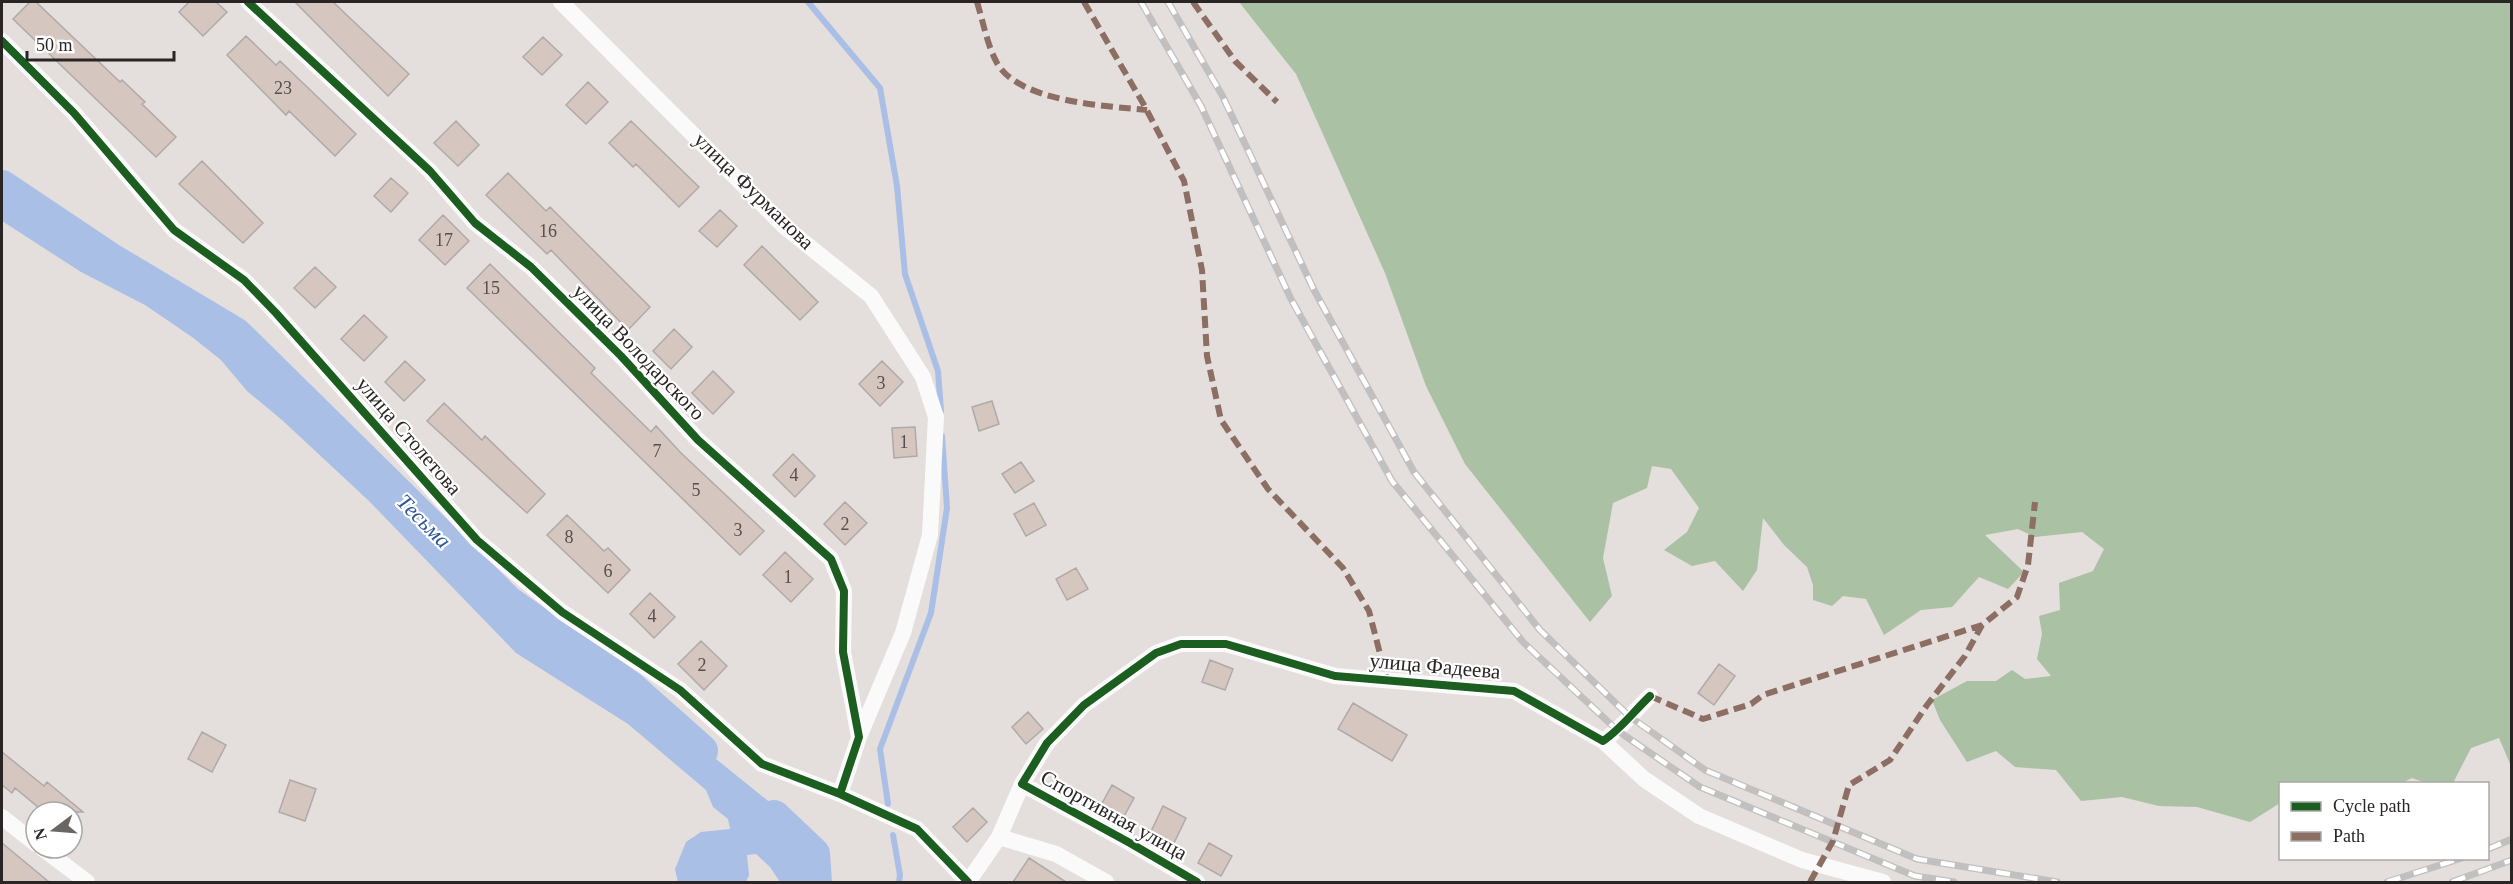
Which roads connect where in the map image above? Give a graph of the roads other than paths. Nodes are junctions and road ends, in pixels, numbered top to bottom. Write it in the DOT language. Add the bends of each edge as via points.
graph roads {
  1 [pos="248,2"];
  2 [pos="561,2"];
  3 [pos="2,41"];
  4 [pos="1226,644"];
  5 [pos="1650,696"];
  6 [pos="859,737"];
  7 [pos="1603,741"];
  8 [pos="1022,784"];
  9 [pos="840,794"];
  10 [pos="2,817"];
  11 [pos="24,834"];
  12 [pos="999,837"];
  13 [pos="58,860"];
  14 [pos="87,882"];
  15 [pos="968,882"];
  16 [pos="1106,882"];
  17 [pos="1197,882"];
  18 [pos="1883,882"];
  1 -- 6 [label="street, улица Володарского" via="430,171 475,223 531,267 698,440 831,559 844,591 843,652"];
  2 -- 6 [label="street, улица Фурманова" via="785,227 871,296 923,377 936,417 930,535 903,633"];
  3 -- 9 [label="street, улица Столетова" via="74,113 174,230 260,296 477,540 562,612 680,690 762,764"];
  4 -- 7 [label="street, улица Фадеева" via="1335,676 1514,691"];
  4 -- 8 [label="street, Спортивная улица" via="1181,644 1156,652 1083,705 1047,742"];
  5 -- 7 [label="street" via="1618,731"];
  6 -- 9 [label="street, улица Володарского"];
  7 -- 18 [label="street, улица Фадеева" via="1644,779 1699,816 1802,860"];
  8 -- 12 [label="street"];
  8 -- 17 [label="street, Спортивная улица"];
  9 -- 15 [label="street, улица Столетова" via="917,829"];
  10 -- 11 [label="street"];
  12 -- 15 [label="street"];
  12 -- 16 [label="street" via="1056,854"];
  13 -- 14 [label="street"];
}
